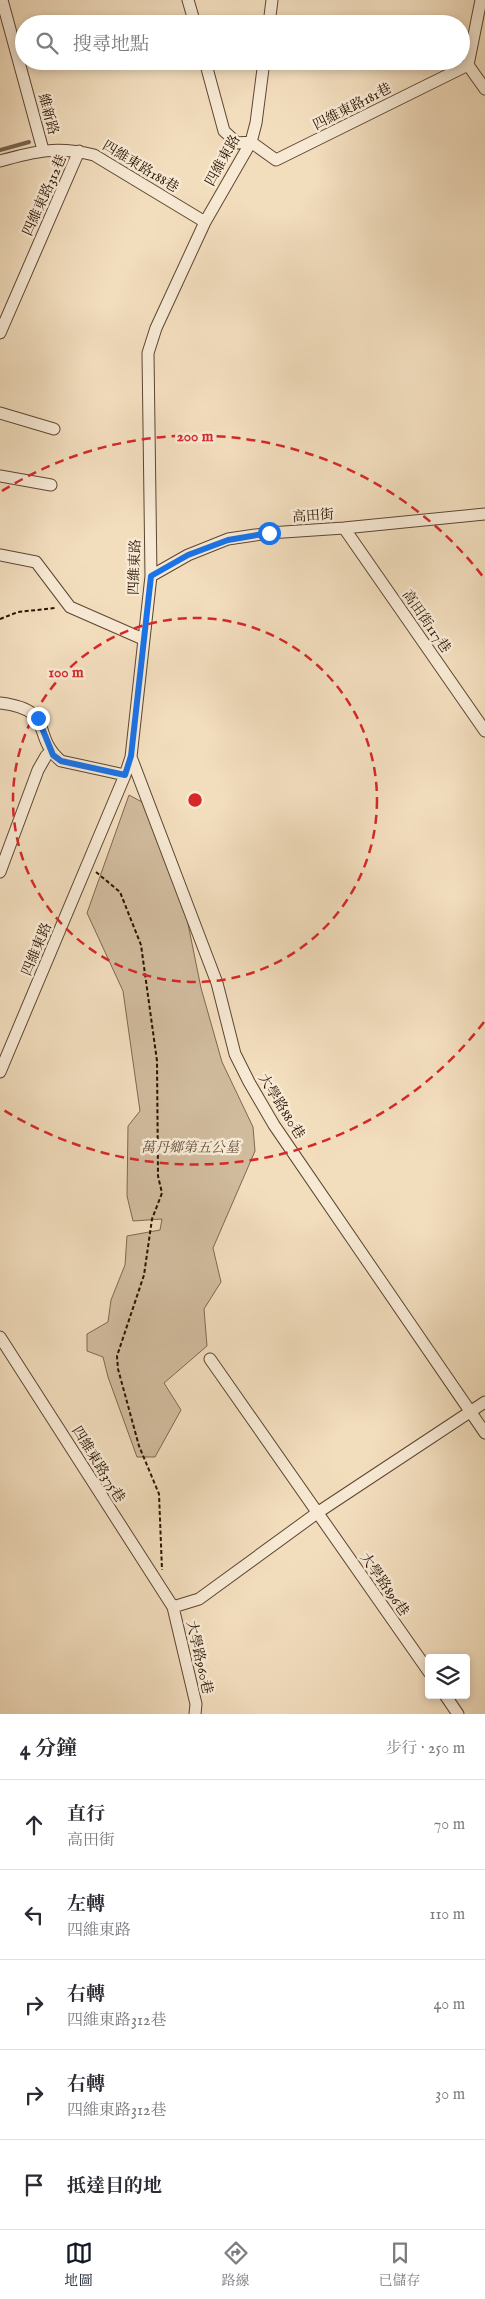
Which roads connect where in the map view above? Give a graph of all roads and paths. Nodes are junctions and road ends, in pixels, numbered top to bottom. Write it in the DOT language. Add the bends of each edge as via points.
graph roads {
  1 [pos="2,0"];
  2 [pos="188,0"];
  3 [pos="272,0"];
  4 [pos="480,0"];
  5 [pos="192,15"];
  6 [pos="270,15"];
  7 [pos="15,48"];
  8 [pos="470,53"];
  9 [pos="470,67"];
  10 [pos="21,70"];
  11 [pos="207,70"];
  12 [pos="263,70"];
  13 [pos="456,70"];
  14 [pos="485,89"];
  15 [pos="251,142"];
  16 [pos="43,150"];
  17 [pos="79,151"];
  18 [pos="0,161"];
  19 [pos="205,222"];
  20 [pos="0,333"];
  21 [pos="0,414"];
  22 [pos="54,429"];
  23 [pos="0,476"];
  24 [pos="51,485"];
  25 [pos="485,514"];
  26 [pos="344,528"];
  27 [pos="0,554"];
  28 [pos="151,576"];
  29 [pos="70,607"];
  30 [pos="0,619"];
  31 [pos="143,639"];
  32 [pos="0,703"];
  33 [pos="485,731"];
  34 [pos="51,751"];
  35 [pos="131,756"];
  36 [pos="125,775"];
  37 [pos="88,865"];
  38 [pos="0,872"];
  39 [pos="0,1072"];
  40 [pos="0,1337"];
  41 [pos="210,1359"];
  42 [pos="485,1402"];
  43 [pos="470,1412"];
  44 [pos="485,1433"];
  45 [pos="317,1513"];
  46 [pos="157,1583"];
  47 [pos="173,1607"];
  48 [pos="425,1666"];
  49 [pos="448,1699"];
  50 [pos="195,1714"];
  51 [pos="458,1714"];
  1 -- 7 [label="street, 維新路"];
  2 -- 5 [label="street"];
  3 -- 6 [label="street"];
  4 -- 8 [label="street"];
  9 -- 14 [label="street"];
  10 -- 16 [label="street, 維新路"];
  11 -- 15 [label="street" via="224,131 237,143"];
  12 -- 15 [label="street, 四維東路"];
  13 -- 15 [label="street, 四維東路181巷" via="276,160"];
  15 -- 19 [label="street, 四維東路"];
  16 -- 17 [label="street, 四維東路188巷"];
  16 -- 18 [label="street, 四維東路188巷"];
  17 -- 19 [label="street, 四維東路188巷" via="94,155"];
  17 -- 20 [label="street, 四維東路312巷"];
  19 -- 28 [label="street, 四維東路" via="156,328 148,354"];
  21 -- 22 [label="street"];
  23 -- 24 [label="street"];
  25 -- 26 [label="street, 高田街"];
  26 -- 28 [label="street, 高田街" via="269,533 228,540 188,555"];
  26 -- 33 [label="street, 高田街117巷"];
  27 -- 29 [label="street" via="36,562"];
  28 -- 31 [label="street, 四維東路"];
  29 -- 30 [label="path" via="18,612"];
  29 -- 31 [label="street"];
  31 -- 35 [label="street, 四維東路"];
  32 -- 34 [label="street" via="32,712 38,718"];
  34 -- 36 [label="street" via="61,761"];
  34 -- 38 [label="street" via="38,770"];
  35 -- 36 [label="street, 四維東路"];
  35 -- 43 [label="street, 大學路880巷" via="217,983 235,1054 248,1082"];
  36 -- 37 [label="street, 四維東路"];
  37 -- 39 [label="street, 四維東路"];
  37 -- 46 [label="path" via="120,892 140,945 157,1062 158,1176 162,1193 152,1219 144,1275 117,1356 139,1446 159,1494 163,1568"];
  40 -- 46 [label="street, 四維東路375巷"];
  41 -- 45 [label="street, 大學路896巷"];
  42 -- 43 [label="street"];
  43 -- 44 [label="street, 大學路880巷"];
  43 -- 45 [label="street"];
  45 -- 47 [label="street" via="199,1598"];
  45 -- 48 [label="street, 大學路896巷"];
  46 -- 47 [label="street, 四維東路375巷"];
  47 -- 50 [label="street, 大學路960巷" via="196,1704"];
  49 -- 51 [label="street"];
}
